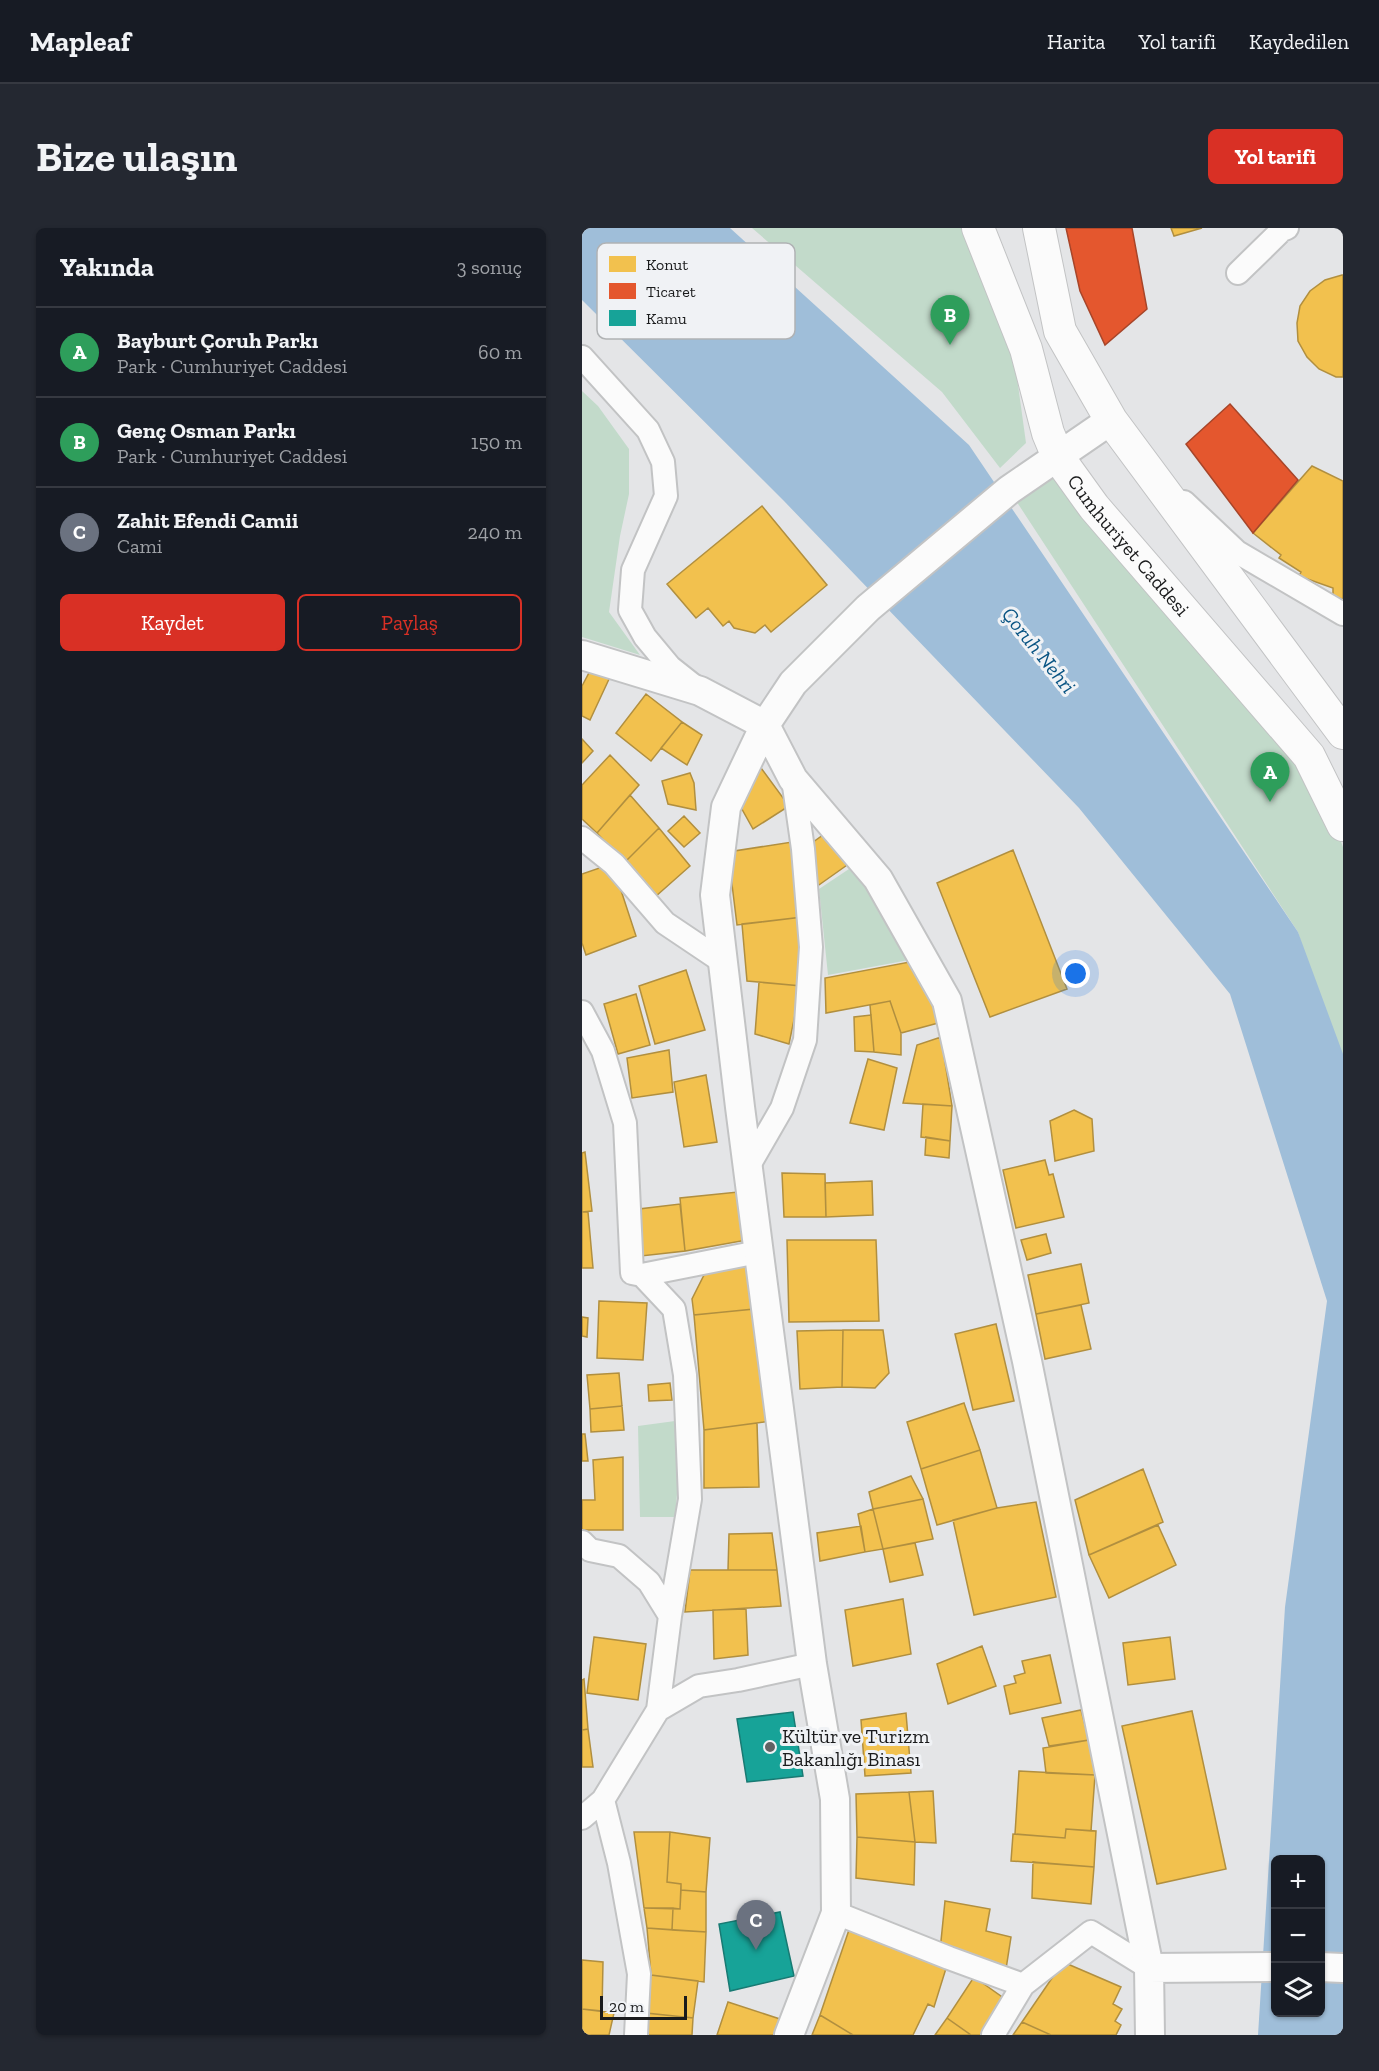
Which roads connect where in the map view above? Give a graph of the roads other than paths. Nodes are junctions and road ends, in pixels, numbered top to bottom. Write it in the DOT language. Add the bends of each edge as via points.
graph roads {
  1 [pos="978,228"];
  2 [pos="1039,228"];
  3 [pos="1287,228"];
  4 [pos="1238,273"];
  5 [pos="582,357"];
  6 [pos="1111,420"];
  7 [pos="1058,457"];
  8 [pos="1138,457"];
  9 [pos="1343,614"];
  10 [pos="582,655"];
  11 [pos="700,691"];
  12 [pos="765,725"];
  13 [pos="1343,733"];
  14 [pos="793,779"];
  15 [pos="1343,825"];
  16 [pos="582,838"];
  17 [pos="723,962"];
  18 [pos="582,1012"];
  19 [pos="748,1167"];
  20 [pos="758,1252"];
  21 [pos="642,1275"];
  22 [pos="582,1542"];
  23 [pos="670,1616"];
  24 [pos="812,1664"];
  25 [pos="658,1710"];
  26 [pos="603,1800"];
  27 [pos="582,1818"];
  28 [pos="836,1912"];
  29 [pos="1269,1967"];
  30 [pos="1325,1967"];
  31 [pos="1149,1968"];
  32 [pos="1343,1968"];
  33 [pos="1023,1985"];
  34 [pos="636,2035"];
  35 [pos="789,2035"];
  36 [pos="993,2035"];
  37 [pos="1150,2035"];
  1 -- 7 [label="main road, Cumhuriyet Caddesi" via="1026,349 1048,434"];
  2 -- 6 [label="main road" via="1060,331"];
  3 -- 4 [label="street"];
  5 -- 11 [label="street" via="648,430 663,462 666,496 633,570 630,610 670,668"];
  6 -- 7 [label="street"];
  6 -- 8 [label="main road"];
  7 -- 12 [label="street" via="1010,490 868,608 793,683"];
  7 -- 15 [label="main road, Cumhuriyet Caddesi" via="1094,507 1309,756"];
  8 -- 9 [label="street" via="1238,552"];
  8 -- 13 [label="main road"];
  10 -- 11 [label="street"];
  11 -- 12 [label="street"];
  12 -- 14 [label="street"];
  12 -- 17 [label="street" via="726,807 715,895"];
  14 -- 19 [label="street" via="811,947 805,1040 782,1108"];
  14 -- 31 [label="street" via="879,879 947,1001 1027,1361"];
  16 -- 17 [label="street" via="614,864 665,923"];
  17 -- 19 [label="street"];
  18 -- 21 [label="street" via="603,1051 624,1123 632,1273"];
  19 -- 20 [label="street"];
  20 -- 21 [label="street"];
  20 -- 24 [label="street"];
  21 -- 23 [label="street" via="674,1309 685,1375 690,1499"];
  22 -- 23 [label="street" via="590,1550 619,1556 649,1582"];
  23 -- 25 [label="street"];
  24 -- 25 [label="street" via="699,1686"];
  24 -- 28 [label="street" via="835,1799"];
  25 -- 26 [label="street"];
  26 -- 27 [label="street"];
  26 -- 34 [label="street" via="639,1974"];
  28 -- 33 [label="street"];
  28 -- 35 [label="street"];
  29 -- 31 [label="street"];
  30 -- 32 [label="street"];
  31 -- 33 [label="street" via="1090,1932"];
  31 -- 37 [label="street"];
  33 -- 36 [label="street"];
}
